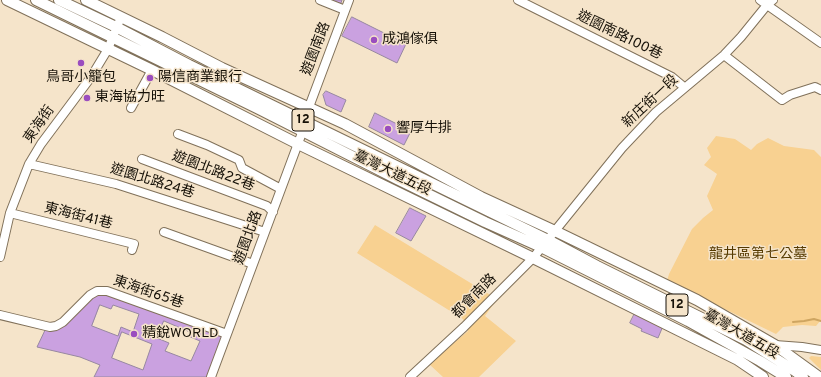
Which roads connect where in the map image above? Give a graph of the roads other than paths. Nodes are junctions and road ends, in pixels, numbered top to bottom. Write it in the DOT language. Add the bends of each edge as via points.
graph roads {
  1 [pos="7,0"];
  2 [pos="36,0"];
  3 [pos="59,0"];
  4 [pos="86,0"];
  5 [pos="320,0"];
  6 [pos="349,0"];
  7 [pos="518,0"];
  8 [pos="767,2"];
  9 [pos="345,10"];
  10 [pos="119,22"];
  11 [pos="113,37"];
  12 [pos="821,43"];
  13 [pos="108,50"];
  14 [pos="724,55"];
  15 [pos="152,70"];
  16 [pos="684,87"];
  17 [pos="821,90"];
  18 [pos="309,107"];
  19 [pos="131,108"];
  20 [pos="304,127"];
  21 [pos="178,134"];
  22 [pos="298,144"];
  23 [pos="142,159"];
  24 [pos="29,164"];
  25 [pos="281,189"];
  26 [pos="273,212"];
  27 [pos="10,213"];
  28 [pos="555,231"];
  29 [pos="164,232"];
  30 [pos="265,232"];
  31 [pos="544,244"];
  32 [pos="132,250"];
  33 [pos="1,253"];
  34 [pos="533,258"];
  35 [pos="253,264"];
  36 [pos="0,315"];
  37 [pos="227,334"];
  38 [pos="746,340"];
  39 [pos="775,345"];
  40 [pos="821,350"];
  41 [pos="211,377"];
  42 [pos="410,377"];
  43 [pos="762,377"];
  44 [pos="786,377"];
  45 [pos="803,377"];
  46 [pos="819,377"];
  1 -- 13 [label="main road, 臺灣大道五段 / 12"];
  2 -- 11 [label="main road, 臺灣大道五段 / 12"];
  3 -- 10 [label="main road, 臺灣大道五段 / 12"];
  4 -- 10 [label="main road, 臺灣大道五段 / 12"];
  5 -- 9 [label="street"];
  6 -- 9 [label="street, 遊園南路"];
  7 -- 16 [label="street, 遊園南路100巷" via="672,77"];
  8 -- 12 [label="street"];
  8 -- 14 [label="street, 新庄街一段"];
  9 -- 18 [label="street, 遊園南路"];
  10 -- 11 [label="street, 東海街"];
  10 -- 18 [label="main road, 臺灣大道五段 / 12" via="162,37 222,68"];
  10 -- 20 [label="main road, 臺灣大道五段 / 12" via="189,65"];
  11 -- 13 [label="street, 東海街"];
  11 -- 20 [label="main road, 臺灣大道五段 / 12" via="259,109"];
  13 -- 15 [label="main road, 臺灣大道五段 / 12"];
  13 -- 24 [label="street, 東海街"];
  14 -- 16 [label="street, 新庄街一段"];
  14 -- 17 [label="street" via="782,100 815,87"];
  15 -- 19 [label="street"];
  15 -- 22 [label="main road, 臺灣大道五段 / 12"];
  16 -- 28 [label="street, 新庄街一段" via="622,148"];
  18 -- 20 [label="street, 遊園北路"];
  18 -- 28 [label="main road, 臺灣大道五段 / 12" via="481,197"];
  20 -- 22 [label="street, 遊園北路"];
  20 -- 31 [label="main road, 臺灣大道五段 / 12" via="403,182 484,222"];
  21 -- 25 [label="street" via="239,160 242,168"];
  22 -- 25 [label="street, 遊園北路"];
  22 -- 34 [label="main road, 臺灣大道五段 / 12"];
  23 -- 26 [label="street, 遊園北路22巷" via="267,206"];
  24 -- 27 [label="street, 東海街"];
  24 -- 30 [label="street, 遊園北路24巷" via="116,184"];
  25 -- 26 [label="street, 遊園北路"];
  26 -- 30 [label="street, 遊園北路"];
  27 -- 32 [label="street, 東海街41巷" via="134,244"];
  27 -- 33 [label="street, 東海街"];
  28 -- 31 [label="street, 都會南路"];
  28 -- 39 [label="main road, 臺灣大道五段 / 12" via="697,300"];
  29 -- 35 [label="street"];
  30 -- 35 [label="street, 遊園北路"];
  31 -- 34 [label="street, 都會南路"];
  31 -- 38 [label="main road, 臺灣大道五段 / 12" via="597,266"];
  31 -- 44 [label="main road, 臺灣大道五段 / 12"];
  34 -- 42 [label="street, 都會南路"];
  34 -- 43 [label="main road, 臺灣大道五段 / 12" via="738,360"];
  35 -- 37 [label="street, 遊園北路"];
  36 -- 37 [label="street, 東海街65巷" via="50,327 56,326 90,295 106,290"];
  37 -- 41 [label="street, 遊園北路"];
  38 -- 39 [label="street"];
  38 -- 45 [label="main road, 臺灣大道五段 / 12"];
  39 -- 40 [label="street"];
  39 -- 46 [label="main road, 臺灣大道五段 / 12"];
}
